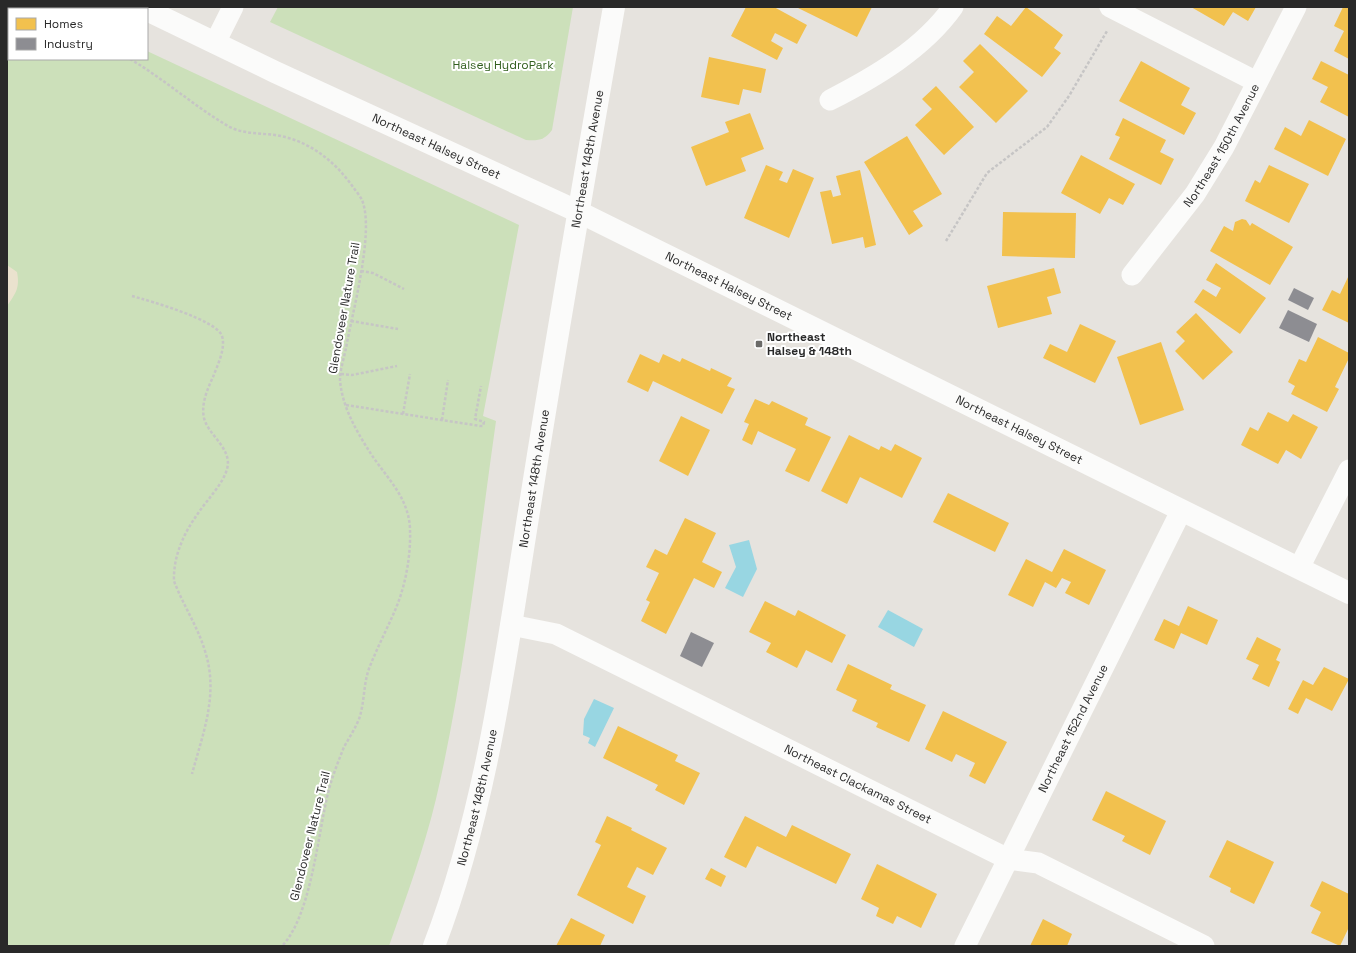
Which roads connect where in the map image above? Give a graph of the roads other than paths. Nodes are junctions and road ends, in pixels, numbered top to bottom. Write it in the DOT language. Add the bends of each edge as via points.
graph roads {
  1 [pos="233,7"];
  2 [pos="614,7"];
  3 [pos="953,7"];
  4 [pos="1296,7"];
  5 [pos="1114,9"];
  6 [pos="148,10"];
  7 [pos="215,43"];
  8 [pos="1257,82"];
  9 [pos="830,100"];
  10 [pos="579,212"];
  11 [pos="1132,275"];
  12 [pos="1349,470"];
  13 [pos="1181,511"];
  14 [pos="1299,568"];
  15 [pos="1349,593"];
  16 [pos="511,625"];
  17 [pos="1008,859"];
  18 [pos="434,946"];
  19 [pos="965,946"];
  20 [pos="1204,946"];
  1 -- 7 [label="street"];
  2 -- 10 [label="main road, Northeast 148th Avenue"];
  3 -- 9 [label="street" via="920,42 874,77"];
  4 -- 8 [label="street, Northeast 150th Avenue"];
  5 -- 8 [label="street"];
  6 -- 7 [label="main road, Northeast Halsey Street"];
  7 -- 10 [label="main road, Northeast Halsey Street"];
  8 -- 11 [label="street, Northeast 150th Avenue" via="1224,147 1195,194"];
  10 -- 13 [label="main road, Northeast Halsey Street"];
  10 -- 16 [label="main road, Northeast 148th Avenue"];
  12 -- 14 [label="street"];
  13 -- 14 [label="main road, Northeast Halsey Street"];
  13 -- 17 [label="street, Northeast 152nd Avenue"];
  14 -- 15 [label="main road, Northeast Halsey Street"];
  16 -- 17 [label="street, Northeast Clackamas Street" via="556,634"];
  16 -- 18 [label="main road, Northeast 148th Avenue" via="494,729 480,792 454,891"];
  17 -- 19 [label="street, Northeast 152nd Avenue"];
  17 -- 20 [label="street, Northeast Clackamas Street" via="1038,863"];
}
